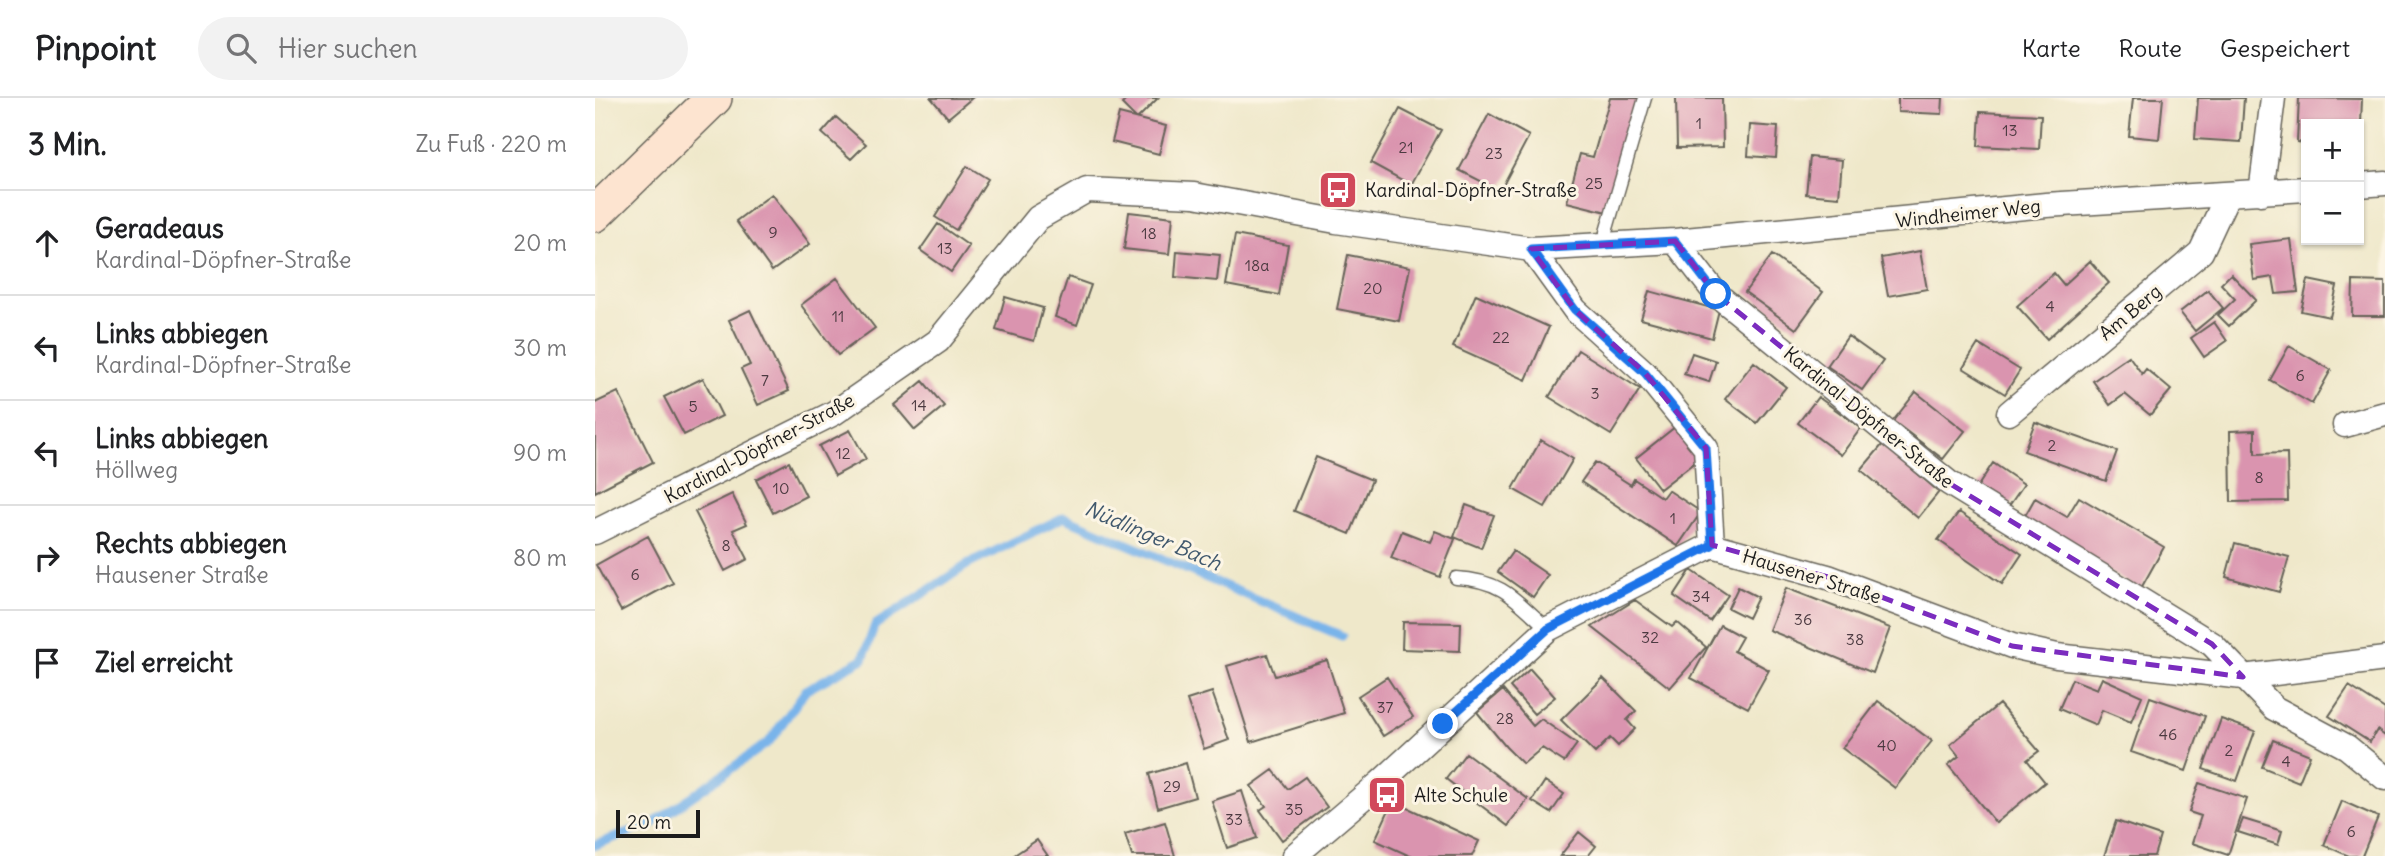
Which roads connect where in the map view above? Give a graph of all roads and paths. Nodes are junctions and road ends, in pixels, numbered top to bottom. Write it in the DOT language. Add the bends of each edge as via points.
graph roads {
  1 [pos="714,98"];
  2 [pos="1645,98"];
  3 [pos="2273,98"];
  4 [pos="2385,183"];
  5 [pos="2364,185"];
  6 [pos="2301,189"];
  7 [pos="2261,193"];
  8 [pos="2228,194"];
  9 [pos="595,214"];
  10 [pos="1675,241"];
  11 [pos="1607,244"];
  12 [pos="1531,249"];
  13 [pos="2010,413"];
  14 [pos="2385,414"];
  15 [pos="2345,425"];
  16 [pos="595,532"];
  17 [pos="1712,545"];
  18 [pos="1456,578"];
  19 [pos="1548,629"];
  20 [pos="2380,667"];
  21 [pos="2243,677"];
  22 [pos="2385,778"];
  23 [pos="1294,856"];
  1 -- 9 [label="main road"];
  2 -- 11 [label="lane"];
  3 -- 7 [label="street"];
  4 -- 5 [label="street"];
  6 -- 7 [label="street, Windheimer Weg"];
  7 -- 8 [label="street, Windheimer Weg"];
  8 -- 10 [label="street, Windheimer Weg" via="2046,205"];
  8 -- 13 [label="street, Am Berg" via="2201,253"];
  10 -- 11 [label="street, Kardinal-Döpfner-Straße"];
  10 -- 21 [label="street, Kardinal-Döpfner-Straße" via="1716,294 1949,483 2212,644"];
  11 -- 12 [label="street, Kardinal-Döpfner-Straße"];
  12 -- 16 [label="street, Kardinal-Döpfner-Straße" via="1193,195 1087,190 1038,218 928,348 834,413"];
  12 -- 17 [label="street" via="1575,310 1645,373 1706,448"];
  14 -- 15 [label="street"];
  17 -- 19 [label="street"];
  17 -- 21 [label="street, Hausener Straße" via="1828,577 2012,646 2057,656"];
  18 -- 19 [label="lane" via="1482,579 1507,592"];
  19 -- 23 [label="street"];
  20 -- 21 [label="street, Hausener Straße"];
  21 -- 22 [label="street, Kardinal-Döpfner-Straße" via="2274,708 2347,747"];
}
